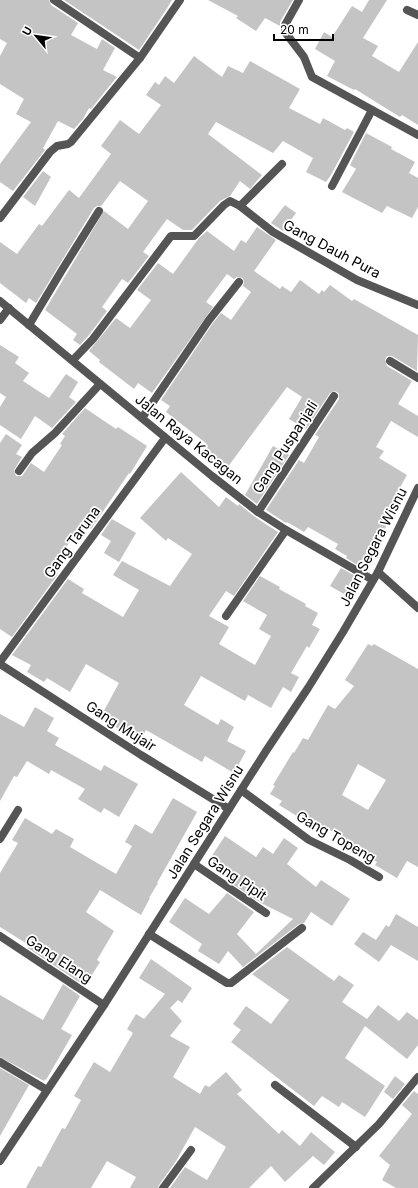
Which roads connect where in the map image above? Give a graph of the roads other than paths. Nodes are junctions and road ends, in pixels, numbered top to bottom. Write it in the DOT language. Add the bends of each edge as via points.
graph roads {
  1 [pos="54,0"];
  2 [pos="180,0"];
  3 [pos="299,0"];
  4 [pos="406,10"];
  5 [pos="418,15"];
  6 [pos="140,58"];
  7 [pos="372,110"];
  8 [pos="418,135"];
  9 [pos="282,164"];
  10 [pos="332,186"];
  11 [pos="240,206"];
  12 [pos="99,211"];
  13 [pos="0,218"];
  14 [pos="239,282"];
  15 [pos="0,301"];
  16 [pos="418,305"];
  17 [pos="9,308"];
  18 [pos="0,320"];
  19 [pos="29,325"];
  20 [pos="72,360"];
  21 [pos="390,361"];
  22 [pos="418,378"];
  23 [pos="100,384"];
  24 [pos="334,396"];
  25 [pos="142,418"];
  26 [pos="165,438"];
  27 [pos="19,471"];
  28 [pos="418,488"];
  29 [pos="258,512"];
  30 [pos="286,530"];
  31 [pos="378,572"];
  32 [pos="373,580"];
  33 [pos="418,608"];
  34 [pos="226,616"];
  35 [pos="0,663"];
  36 [pos="241,790"];
  37 [pos="229,809"];
  38 [pos="18,810"];
  39 [pos="0,839"];
  40 [pos="194,864"];
  41 [pos="379,877"];
  42 [pos="266,913"];
  43 [pos="302,928"];
  44 [pos="149,934"];
  45 [pos="0,936"];
  46 [pos="104,1004"];
  47 [pos="0,1062"];
  48 [pos="418,1077"];
  49 [pos="275,1085"];
  50 [pos="47,1090"];
  51 [pos="356,1146"];
  52 [pos="191,1150"];
  53 [pos="0,1161"];
  54 [pos="163,1188"];
  55 [pos="313,1188"];
  1 -- 6 [label="street"];
  2 -- 6 [label="street"];
  3 -- 7 [label="street" via="285,25 285,32 304,57 312,77"];
  4 -- 5 [label="street"];
  6 -- 13 [label="street" via="71,142 57,146 50,152"];
  7 -- 8 [label="street"];
  7 -- 10 [label="street"];
  9 -- 11 [label="street"];
  11 -- 16 [label="street, Gang Dauh Pura" via="273,232 357,280"];
  11 -- 20 [label="street" via="230,201 194,236 171,236 93,339"];
  12 -- 19 [label="street"];
  14 -- 25 [label="street" via="209,320"];
  15 -- 17 [label="street, Jalan Raya Kacagan"];
  17 -- 18 [label="street"];
  17 -- 19 [label="street, Jalan Raya Kacagan"];
  19 -- 20 [label="street, Jalan Raya Kacagan"];
  20 -- 23 [label="street, Jalan Raya Kacagan"];
  21 -- 22 [label="street"];
  23 -- 25 [label="street, Jalan Raya Kacagan"];
  23 -- 27 [label="street" via="55,433 32,453"];
  24 -- 29 [label="street, Gang Puspanjali"];
  25 -- 26 [label="street, Jalan Raya Kacagan"];
  26 -- 29 [label="street, Jalan Raya Kacagan"];
  26 -- 35 [label="street, Gang Taruna"];
  28 -- 31 [label="street, Jalan Segara Wisnu"];
  29 -- 30 [label="street, Jalan Raya Kacagan"];
  30 -- 32 [label="street, Jalan Raya Kacagan"];
  30 -- 34 [label="street"];
  31 -- 32 [label="street, Jalan Segara Wisnu"];
  31 -- 33 [label="street"];
  32 -- 36 [label="street, Jalan Segara Wisnu" via="308,688"];
  35 -- 37 [label="street, Gang Mujair"];
  36 -- 37 [label="street, Jalan Segara Wisnu"];
  36 -- 41 [label="street, Gang Topeng" via="309,840"];
  37 -- 40 [label="street, Jalan Segara Wisnu"];
  38 -- 39 [label="street"];
  40 -- 42 [label="street, Gang Pipit"];
  40 -- 44 [label="street, Jalan Segara Wisnu"];
  43 -- 44 [label="street" via="231,983 227,983"];
  44 -- 46 [label="street, Jalan Segara Wisnu"];
  45 -- 46 [label="street, Gang Elang"];
  46 -- 50 [label="street, Jalan Segara Wisnu"];
  47 -- 50 [label="street"];
  48 -- 51 [label="street" via="379,1124"];
  49 -- 51 [label="street"];
  50 -- 53 [label="street, Jalan Segara Wisnu"];
  51 -- 55 [label="street"];
  52 -- 54 [label="street"];
}
